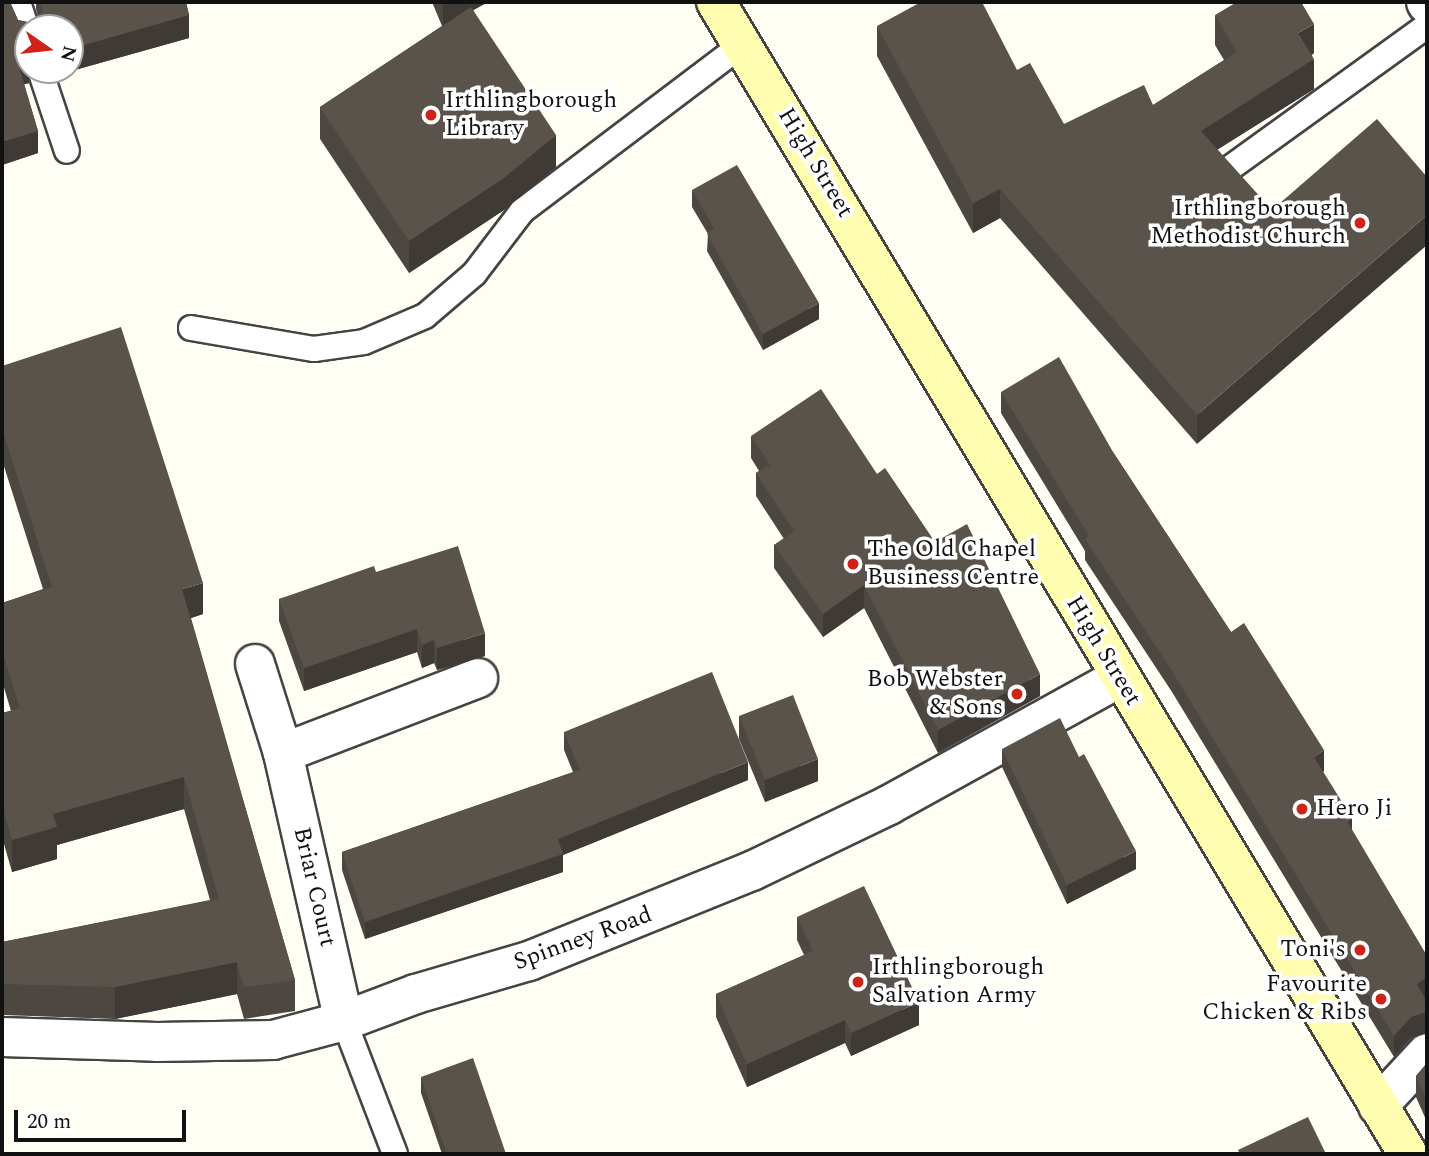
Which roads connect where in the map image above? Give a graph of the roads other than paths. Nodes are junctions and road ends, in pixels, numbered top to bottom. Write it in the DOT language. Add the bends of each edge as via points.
graph roads {
  1 [pos="716,2"];
  2 [pos="1427,26"];
  3 [pos="744,43"];
  4 [pos="45,84"];
  5 [pos="67,151"];
  6 [pos="1230,168"];
  7 [pos="191,328"];
  8 [pos="255,664"];
  9 [pos="478,677"];
  10 [pos="1119,678"];
  11 [pos="283,753"];
  12 [pos="344,1021"];
  13 [pos="2,1037"];
  14 [pos="1427,1053"];
  15 [pos="1378,1106"];
  16 [pos="396,1154"];
  17 [pos="1408,1154"];
  1 -- 3 [label="main road, High Street"];
  2 -- 6 [label="lane"];
  3 -- 7 [label="lane" via="522,211 474,274 425,316 364,342 314,349"];
  3 -- 10 [label="main road, High Street"];
  4 -- 5 [label="lane"];
  8 -- 11 [label="street, Briar Court"];
  9 -- 11 [label="street"];
  10 -- 12 [label="street, Spinney Road" via="889,805 752,871 530,961 416,993"];
  10 -- 15 [label="main road, High Street"];
  11 -- 12 [label="street, Briar Court"];
  12 -- 13 [label="street, Spinney Road" via="273,1040"];
  12 -- 16 [label="lane"];
  14 -- 15 [label="street"];
  15 -- 17 [label="main road, High Street"];
}
